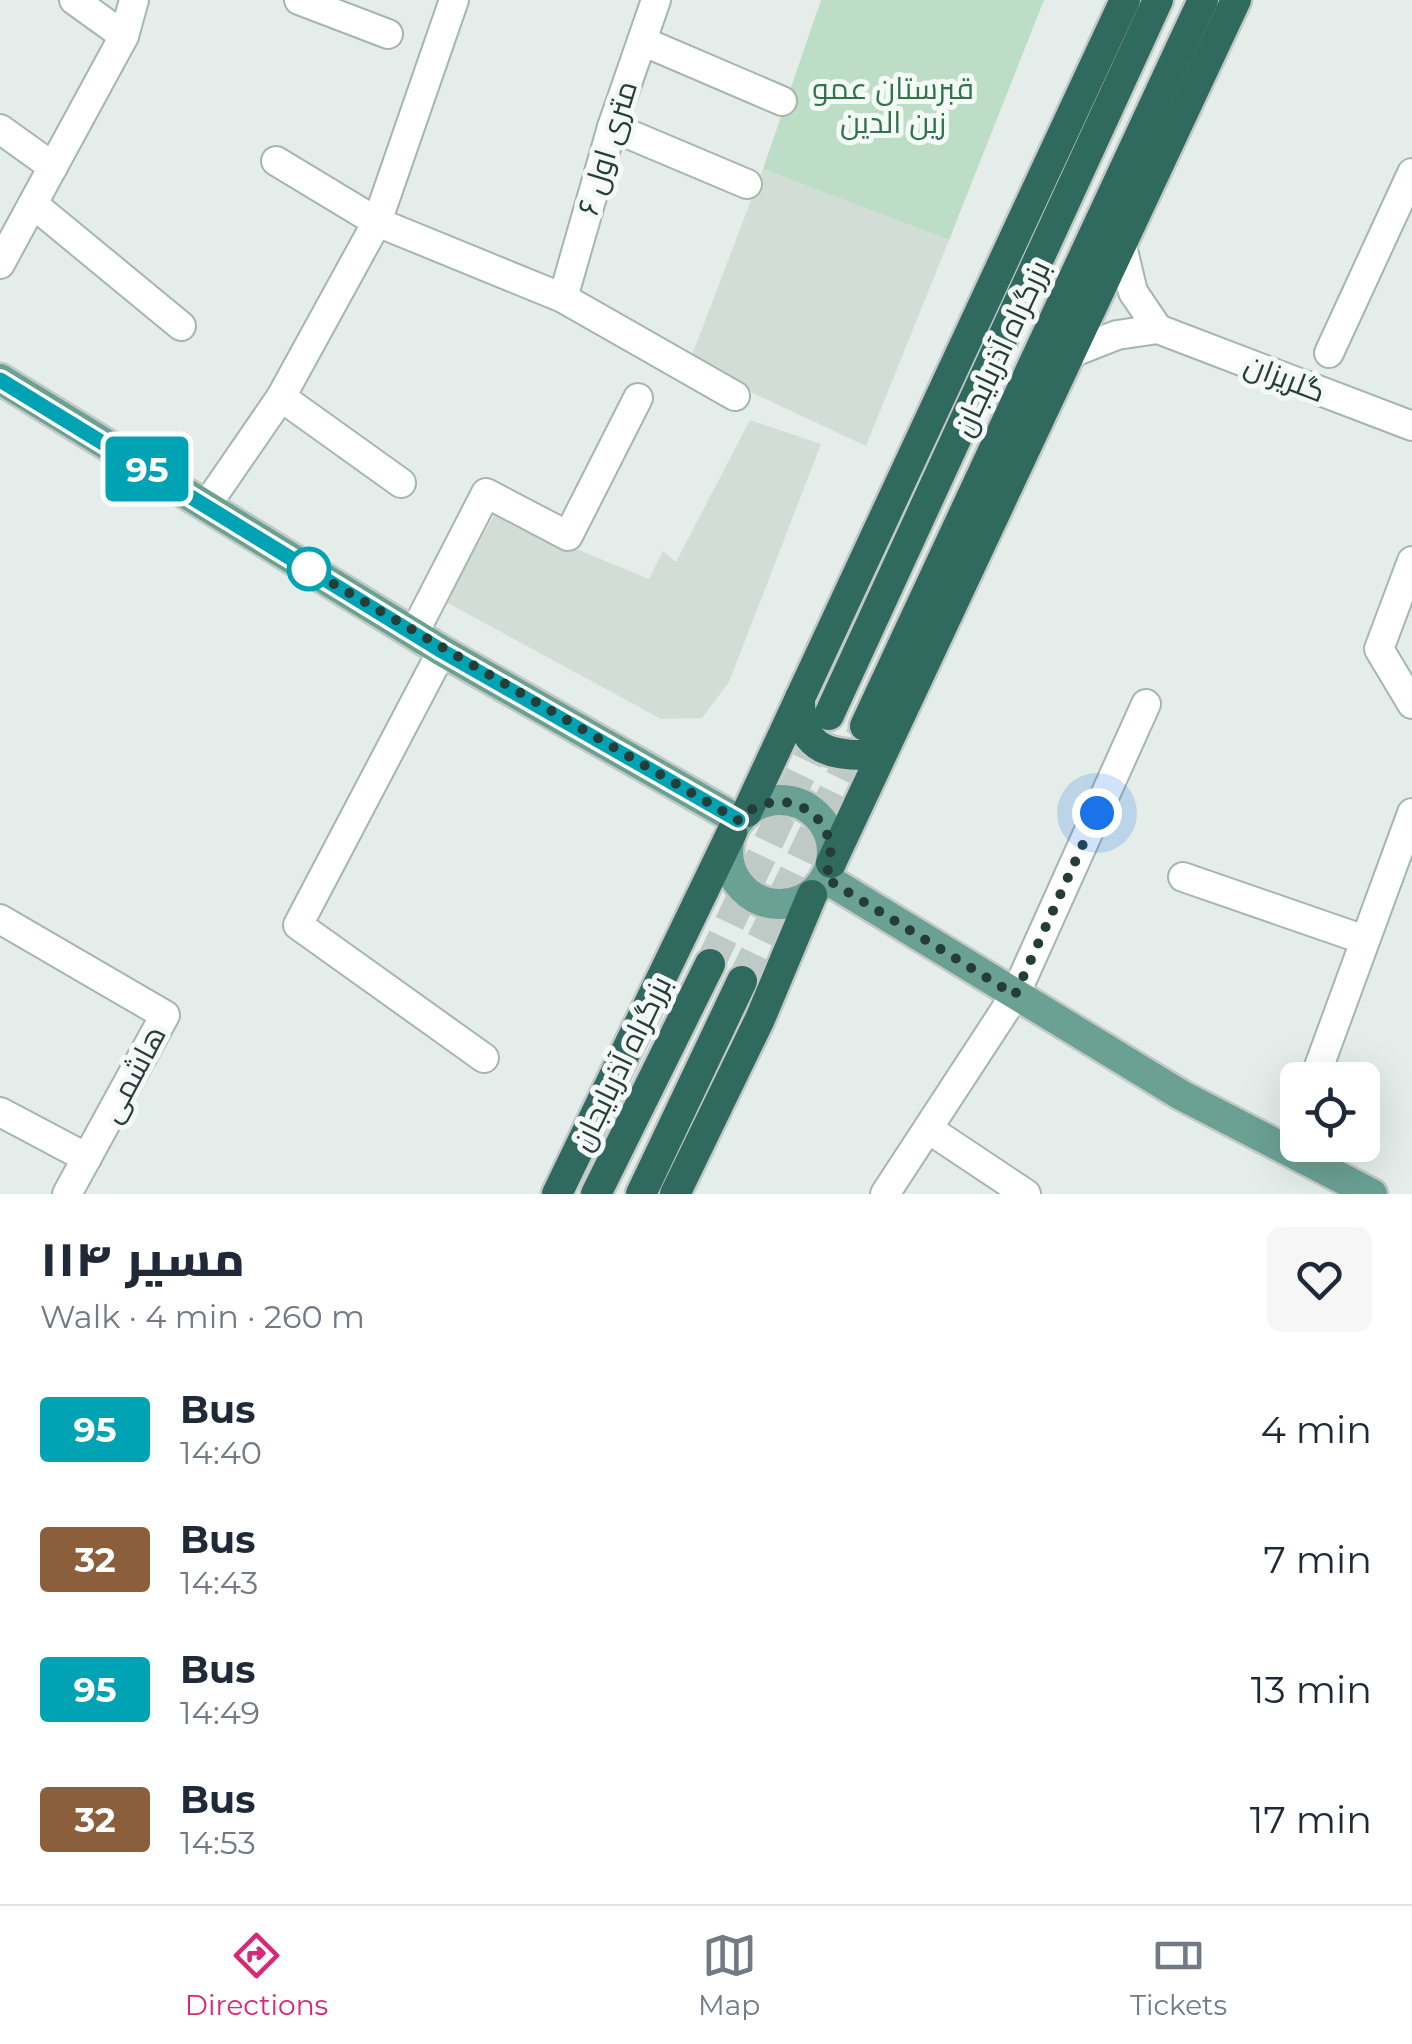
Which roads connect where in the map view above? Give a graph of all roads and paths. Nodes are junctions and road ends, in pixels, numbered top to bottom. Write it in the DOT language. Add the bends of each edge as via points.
graph roads {
  1 [pos="74,0"];
  2 [pos="134,0"];
  3 [pos="298,0"];
  4 [pos="454,0"];
  5 [pos="656,0"];
  6 [pos="1125,0"];
  7 [pos="1158,0"];
  8 [pos="1203,0"];
  9 [pos="1236,0"];
  10 [pos="388,34"];
  11 [pos="124,36"];
  12 [pos="642,41"];
  13 [pos="782,102"];
  14 [pos="612,127"];
  15 [pos="0,129"];
  16 [pos="276,161"];
  17 [pos="53,167"];
  18 [pos="1412,173"];
  19 [pos="747,184"];
  20 [pos="33,204"];
  21 [pos="377,222"];
  22 [pos="1122,246"];
  23 [pos="0,264"];
  24 [pos="562,298"];
  25 [pos="181,326"];
  26 [pos="1158,329"];
  27 [pos="1074,352"];
  28 [pos="1329,353"];
  29 [pos="0,380"];
  30 [pos="281,396"];
  31 [pos="735,396"];
  32 [pos="638,398"];
  33 [pos="1412,426"];
  34 [pos="401,483"];
  35 [pos="206,506"];
  36 [pos="1412,561"];
  37 [pos="414,634"];
  38 [pos="442,651"];
  39 [pos="800,698"];
  40 [pos="1146,704"];
  41 [pos="1412,704"];
  42 [pos="829,715"];
  43 [pos="879,730"];
  44 [pos="1412,814"];
  45 [pos="739,821"];
  46 [pos="1183,877"];
  47 [pos="823,879"];
  48 [pos="0,918"];
  49 [pos="1365,940"];
  50 [pos="710,964"];
  51 [pos="663,969"];
  52 [pos="742,981"];
  53 [pos="1015,995"];
  54 [pos="760,1019"];
  55 [pos="484,1058"];
  56 [pos="1321,1062"];
  57 [pos="0,1112"];
  58 [pos="930,1130"];
  59 [pos="1280,1132"];
  60 [pos="87,1158"];
  61 [pos="1327,1162"];
  62 [pos="67,1194"];
  63 [pos="556,1194"];
  64 [pos="596,1194"];
  65 [pos="641,1194"];
  66 [pos="674,1194"];
  67 [pos="885,1194"];
  68 [pos="1026,1194"];
  69 [pos="1370,1194"];
  1 -- 11 [label="street"];
  2 -- 11 [label="street"];
  3 -- 10 [label="street"];
  4 -- 21 [label="street"];
  5 -- 12 [label="street, ۶ متری اول"];
  6 -- 39 [label="highway"];
  7 -- 42 [label="highway, بزرگراه آذربایجان"];
  8 -- 43 [label="highway, بزرگراه آذربایجان"];
  9 -- 22 [label="highway"];
  11 -- 17 [label="street"];
  12 -- 13 [label="street"];
  12 -- 14 [label="street, ۶ متری اول"];
  14 -- 19 [label="street"];
  14 -- 24 [label="street, ۶ متری اول"];
  15 -- 17 [label="street"];
  16 -- 21 [label="street"];
  17 -- 20 [label="street"];
  18 -- 28 [label="street"];
  20 -- 23 [label="street"];
  20 -- 25 [label="street"];
  21 -- 24 [label="street"];
  21 -- 30 [label="street"];
  22 -- 26 [label="street" via="1133,292"];
  22 -- 27 [label="highway"];
  24 -- 31 [label="street"];
  26 -- 27 [label="street" via="1117,335"];
  26 -- 33 [label="street, گلریزان"];
  27 -- 43 [label="highway"];
  29 -- 35 [label="main road"];
  30 -- 34 [label="street"];
  30 -- 35 [label="street"];
  32 -- 37 [label="street" via="568,536 486,493"];
  35 -- 37 [label="main road"];
  36 -- 41 [label="street" via="1379,649"];
  37 -- 38 [label="main road"];
  38 -- 45 [label="main road"];
  38 -- 55 [label="street" via="298,925"];
  39 -- 43 [label="highway" via="808,739 838,756 868,755"];
  39 -- 45 [label="highway"];
  40 -- 53 [label="street"];
  43 -- 47 [label="highway"];
  44 -- 49 [label="street"];
  45 -- 47 [label="main road" via="777,800 807,807 828,832"];
  45 -- 47 [label="main road" via="730,864 748,892 768,902 790,902"];
  45 -- 51 [label="highway"];
  46 -- 49 [label="street"];
  47 -- 53 [label="main road"];
  47 -- 54 [label="highway"];
  48 -- 60 [label="street, هاشمی" via="165,1015"];
  49 -- 56 [label="street"];
  50 -- 64 [label="highway, بزرگراه آذربایجان"];
  51 -- 54 [label="highway" via="692,953 720,953 746,967 759,991"];
  51 -- 63 [label="highway"];
  52 -- 65 [label="highway"];
  53 -- 58 [label="street"];
  53 -- 59 [label="main road" via="1181,1094"];
  54 -- 66 [label="highway"];
  57 -- 60 [label="street"];
  58 -- 67 [label="street"];
  58 -- 68 [label="street"];
  60 -- 62 [label="street, هاشمی"];
  61 -- 69 [label="main road"];
}
